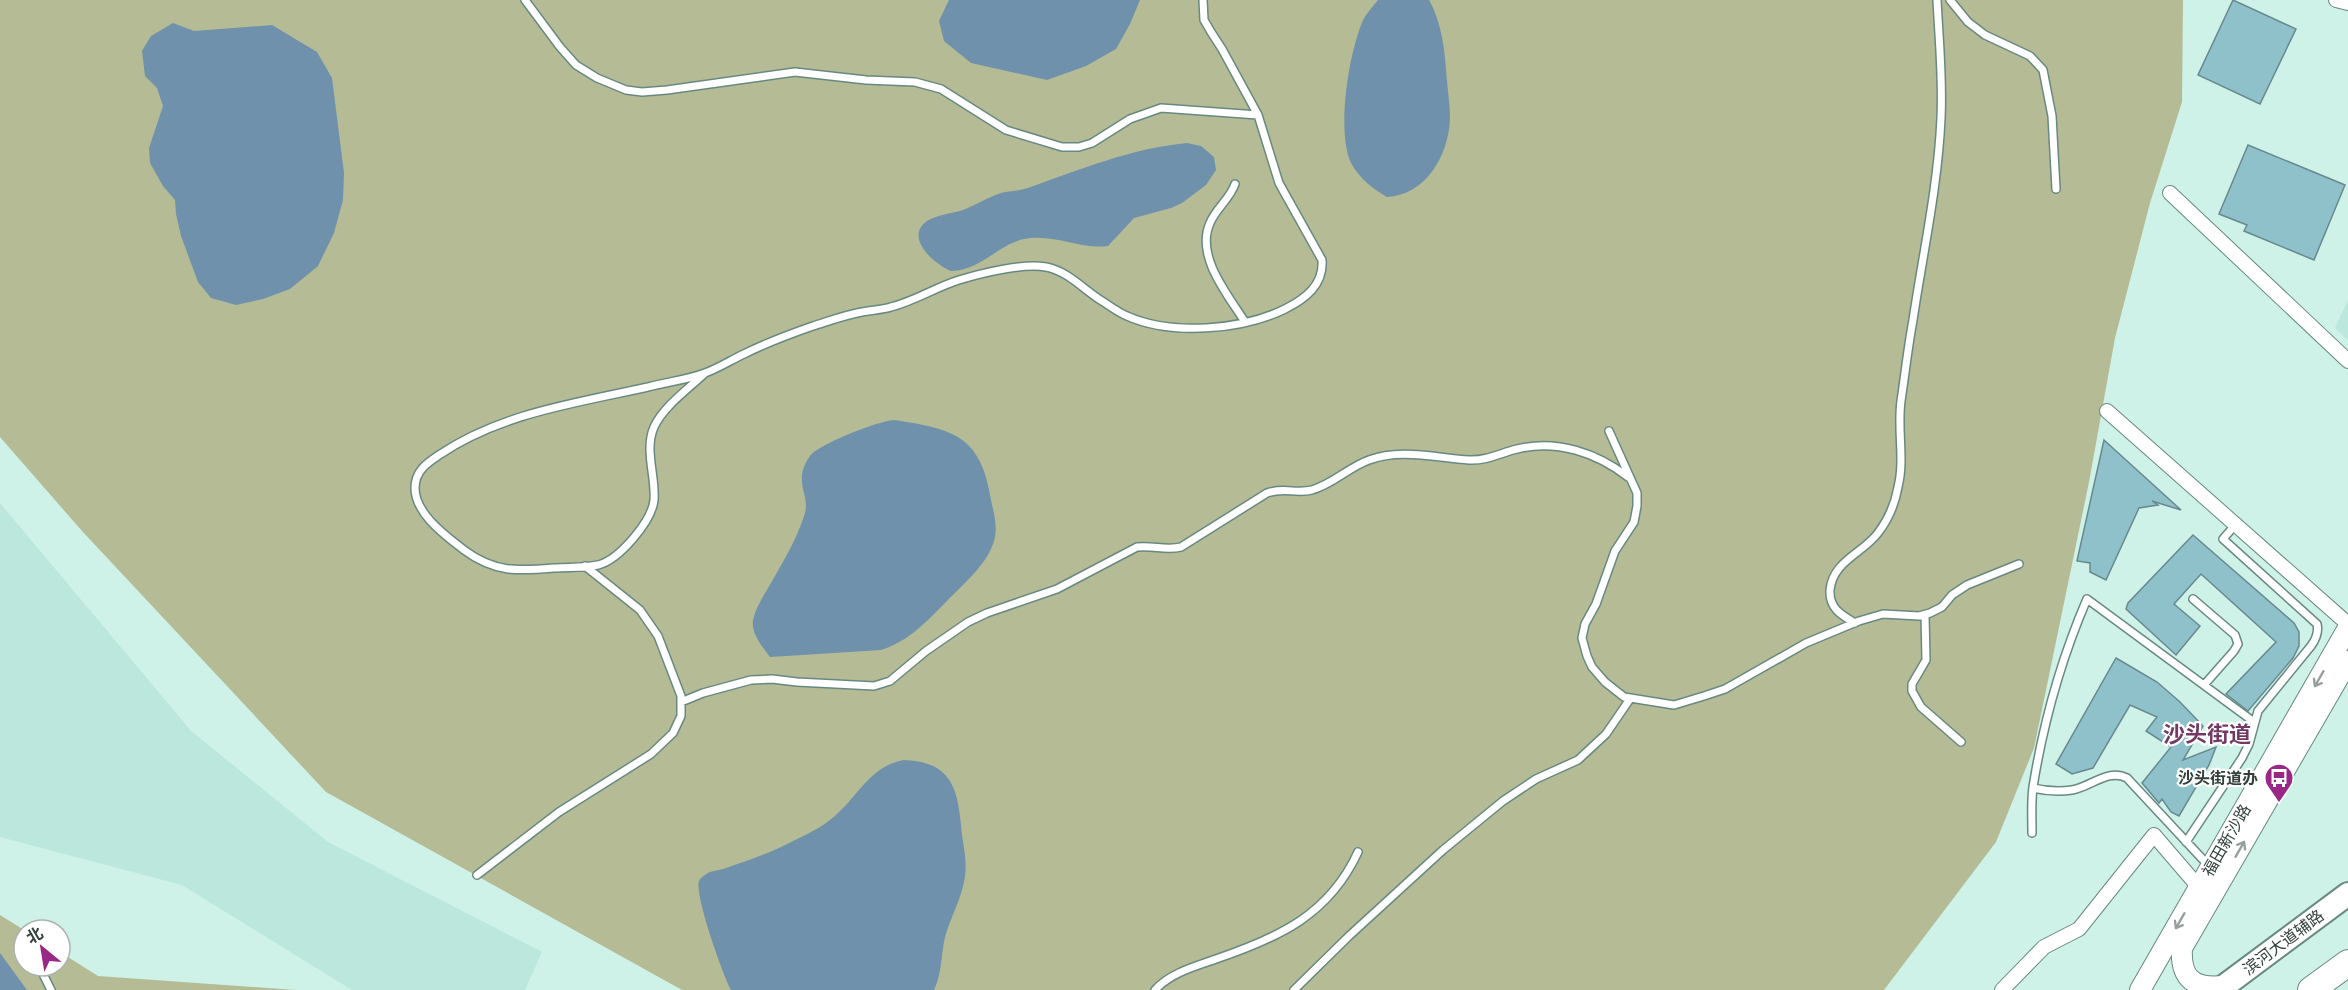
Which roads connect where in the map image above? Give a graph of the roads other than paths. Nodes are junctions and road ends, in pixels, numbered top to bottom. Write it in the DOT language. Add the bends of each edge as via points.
graph roads {
  1 [pos="525,0"];
  2 [pos="1203,0"];
  3 [pos="1937,0"];
  4 [pos="1950,0"];
  5 [pos="2336,0"];
  6 [pos="2348,3"];
  7 [pos="1258,115"];
  8 [pos="1235,184"];
  9 [pos="2056,189"];
  10 [pos="2170,193"];
  11 [pos="1245,322"];
  12 [pos="2348,361"];
  13 [pos="704,374"];
  14 [pos="2107,411"];
  15 [pos="1609,431"];
  16 [pos="1628,477"];
  17 [pos="2236,524"];
  18 [pos="2019,564"];
  19 [pos="585,566"];
  20 [pos="2193,599"];
  21 [pos="1924,615"];
  22 [pos="1855,623"];
  23 [pos="2348,624"];
  24 [pos="2348,628"];
  25 [pos="2348,661"];
  26 [pos="2204,685"];
  27 [pos="1630,699"];
  28 [pos="681,702"];
  29 [pos="2254,722"];
  30 [pos="1961,742"];
  31 [pos="2033,788"];
  32 [pos="2032,833"];
  33 [pos="2186,842"];
  34 [pos="1358,852"];
  35 [pos="477,875"];
  36 [pos="2216,875"];
  37 [pos="2205,894"];
  38 [pos="2348,894"];
  39 [pos="2348,963"];
  40 [pos="2221,988"];
  41 [pos="1155,990"];
  42 [pos="1294,990"];
  43 [pos="2002,990"];
  44 [pos="2140,990"];
  45 [pos="2312,990"];
  1 -- 7 [label="lane" via="576,65 626,90 667,90 795,72 915,82 941,89 1006,130 1062,147 1092,143 1130,119 1161,108"];
  2 -- 7 [label="lane" via="1204,20"];
  3 -- 22 [label="lane" via="1941,120 1927,245 1900,406 1899,486 1877,534 1833,574 1831,587 1833,607"];
  4 -- 9 [label="lane" via="1985,35 2030,56 2043,70 2052,116"];
  5 -- 6 [label="street"];
  7 -- 11 [label="lane" via="1279,183 1322,260 1322,269 1312,291 1300,301 1272,315"];
  8 -- 11 [label="lane" via="1206,234 1215,273"];
  10 -- 12 [label="street"];
  11 -- 13 [label="lane" via="1202,329 1175,328 1128,317 1068,276 1048,267 1029,266 961,279 890,308 855,313 812,327"];
  13 -- 19 [label="lane" via="666,410 654,429 654,503 648,518 619,553 602,564"];
  13 -- 19 [label="lane" via="505,422 466,437 420,470 415,493 428,517 443,534 488,564 518,570"];
  14 -- 17 [label="street"];
  15 -- 16 [label="lane"];
  16 -- 27 [label="lane" via="1637,493 1634,522 1615,551 1582,638 1592,667 1605,682"];
  16 -- 28 [label="lane" via="1567,447 1528,446 1488,459 1390,455 1368,460 1312,490 1279,489 1267,493 1181,547 1137,547 1057,589 987,613 951,633 890,681 874,686 751,680"];
  17 -- 23 [label="street"];
  17 -- 29 [label="lane" via="2223,539 2318,629 2311,646 2272,692"];
  18 -- 21 [label="lane" via="1976,580 1958,590 1942,607"];
  19 -- 28 [label="lane" via="640,610 658,636"];
  20 -- 26 [label="lane" via="2235,635 2238,644"];
  21 -- 22 [label="lane" via="1883,614"];
  21 -- 30 [label="lane" via="1926,660 1912,684 1912,692 1921,707"];
  22 -- 27 [label="lane" via="1806,643 1725,689 1674,705"];
  24 -- 36 [label="street, 福田新沙路, one-way"];
  36 -- 25 [label="street, 福田新沙路, one-way"];
  26 -- 29 [label="lane"];
  26 -- 31 [label="lane" via="2087,599 2043,735"];
  27 -- 42 [label="lane" via="1606,734 1578,760 1536,779 1503,801 1443,850"];
  28 -- 35 [label="lane" via="681,716 673,733 651,754 560,812"];
  29 -- 33 [label="lane" via="2242,758"];
  31 -- 32 [label="lane"];
  31 -- 33 [label="lane" via="2073,790 2119,774"];
  33 -- 36 [label="lane"];
  34 -- 41 [label="lane" via="1335,891 1306,918 1243,949 1185,970"];
  36 -- 37 [label="street, 福田新沙路"];
  37 -- 40 [label="street, 福田新沙路" via="2182,948 2181,963 2195,983"];
  37 -- 43 [label="street" via="2154,835 2079,929 2044,947"];
  37 -- 44 [label="street, 福田新沙路, one-way"];
  38 -- 40 [label="main road, 滨河大道辅路"];
  39 -- 45 [label="highway"];
}
